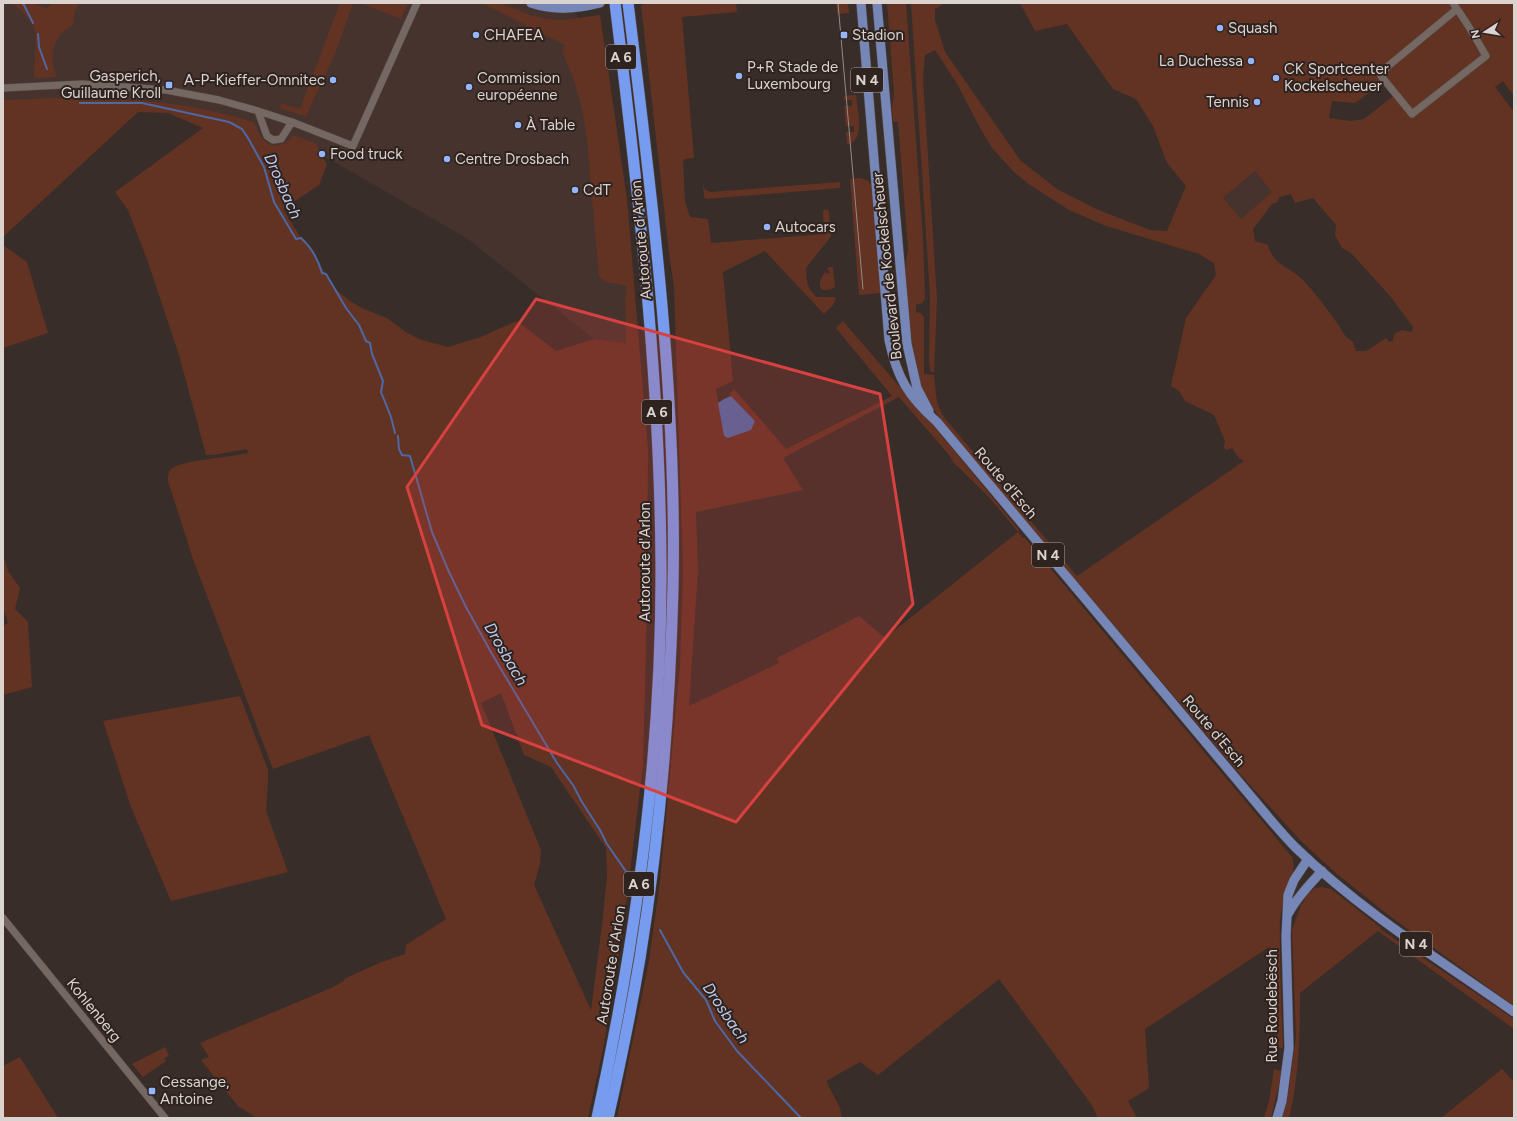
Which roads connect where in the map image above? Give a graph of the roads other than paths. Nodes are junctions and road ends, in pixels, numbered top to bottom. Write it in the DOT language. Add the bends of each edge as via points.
graph roads {
  1 [pos="417,3"];
  2 [pos="531,3"];
  3 [pos="615,3"];
  4 [pos="628,3"];
  5 [pos="861,3"];
  6 [pos="877,3"];
  7 [pos="597,4"];
  8 [pos="1455,6"];
  9 [pos="3,88"];
  10 [pos="258,111"];
  11 [pos="292,122"];
  12 [pos="936,422"];
  13 [pos="1308,859"];
  14 [pos="1322,871"];
  15 [pos="1287,916"];
  16 [pos="3,918"];
  17 [pos="1514,1012"];
  18 [pos="165,1118"];
  19 [pos="597,1118"];
  20 [pos="608,1118"];
  21 [pos="1277,1118"];
  1 -- 11 [label="street" via="353,146"];
  2 -- 7 [label="main road" via="552,8 579,8"];
  3 -- 19 [label="highway, Autoroute d'Arlon / A 6" via="637,178 652,340 659,447 661,568 656,706 646,828 629,955 614,1042"];
  4 -- 20 [label="highway, Autoroute d'Arlon / A 6" via="660,271 671,459 673,587 657,829 640,957"];
  5 -- 12 [label="main road, Boulevard de Kockelscheuer / N 4" via="889,340 904,384 922,409"];
  6 -- 12 [label="main road, Boulevard de Kockelscheuer / N 4" via="907,344 917,388"];
  8 -- 8 [label="street" via="1387,67 1381,76 1412,114 1486,56"];
  9 -- 10 [label="street" via="82,84 137,87 212,99"];
  10 -- 11 [label="street"];
  10 -- 11 [label="street" via="267,136 273,140 281,139"];
  12 -- 13 [label="main road, Route d'Esch / N 4" via="1264,812"];
  13 -- 14 [label="main road, Route d'Esch / N 4"];
  13 -- 15 [label="main road, Rue Roudebësch" via="1294,880 1288,895"];
  14 -- 15 [label="main road, Rue Roudebësch" via="1308,885"];
  14 -- 17 [label="main road, Route d'Esch / N 4" via="1386,922"];
  15 -- 21 [label="main road, Rue Roudebësch" via="1289,1048 1282,1101"];
  16 -- 18 [label="street, Kohlenberg"];
}
